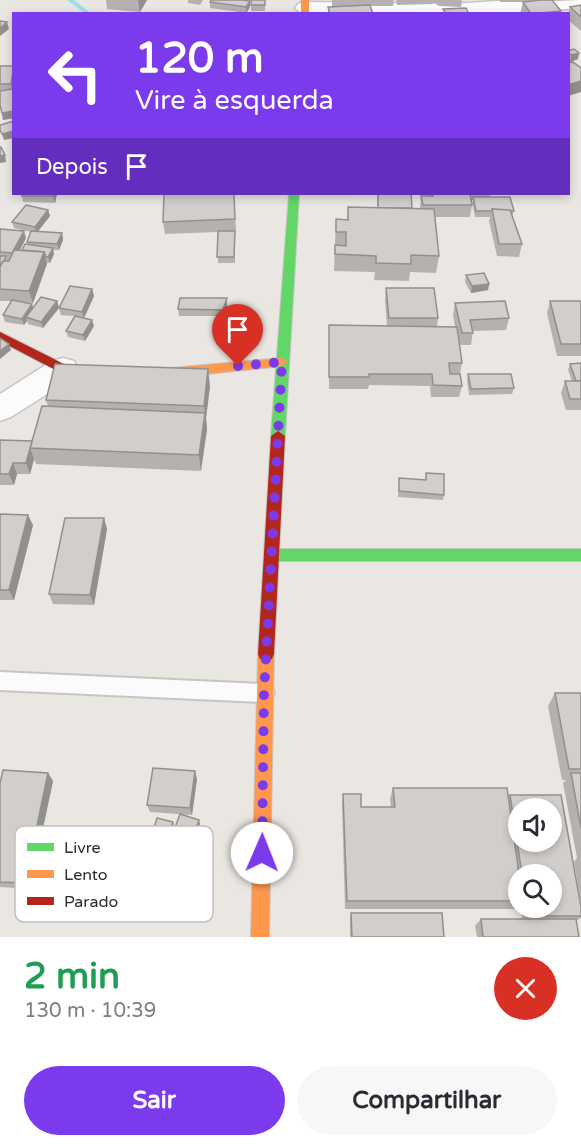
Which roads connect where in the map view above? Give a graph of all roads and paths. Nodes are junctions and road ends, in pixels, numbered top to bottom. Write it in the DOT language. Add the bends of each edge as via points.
graph roads {
  1 [pos="581,3"];
  2 [pos="305,7"];
  3 [pos="294,195"];
  4 [pos="0,336"];
  5 [pos="282,362"];
  6 [pos="63,369"];
  7 [pos="152,375"];
  8 [pos="109,377"];
  9 [pos="0,409"];
  10 [pos="273,555"];
  11 [pos="581,555"];
  12 [pos="0,681"];
  13 [pos="264,693"];
  14 [pos="260,937"];
  1 -- 2 [label="street" via="451,10"];
  3 -- 5 [label="main road"];
  4 -- 6 [label="main road"];
  5 -- 7 [label="main road"];
  5 -- 10 [label="main road"];
  6 -- 8 [label="main road"];
  6 -- 9 [label="street"];
  10 -- 11 [label="main road"];
  10 -- 13 [label="main road"];
  12 -- 13 [label="lane"];
  13 -- 14 [label="main road"];
}
